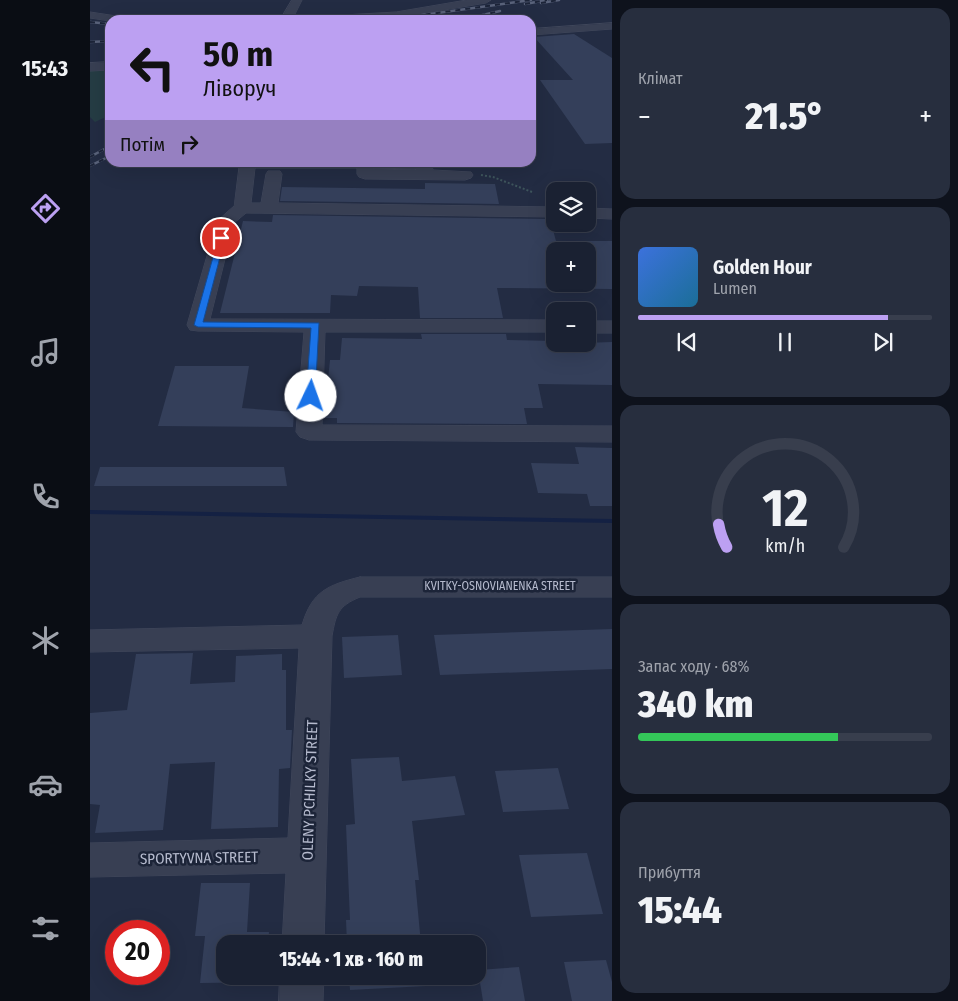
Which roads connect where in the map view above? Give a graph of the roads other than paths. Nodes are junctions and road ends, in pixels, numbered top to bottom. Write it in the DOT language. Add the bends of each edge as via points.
graph roads {
  1 [pos="297,0"];
  2 [pos="486,0"];
  3 [pos="90,15"];
  4 [pos="289,15"];
  5 [pos="396,15"];
  6 [pos="105,17"];
  7 [pos="612,26"];
  8 [pos="536,32"];
  9 [pos="105,66"];
  10 [pos="90,67"];
  11 [pos="248,167"];
  12 [pos="275,168"];
  13 [pos="365,169"];
  14 [pos="465,175"];
  15 [pos="242,208"];
  16 [pos="269,208"];
  17 [pos="546,212"];
  18 [pos="596,213"];
  19 [pos="612,214"];
  20 [pos="315,325"];
  21 [pos="546,326"];
  22 [pos="596,326"];
  23 [pos="612,327"];
  24 [pos="612,434"];
  25 [pos="612,587"];
  26 [pos="316,636"];
  27 [pos="90,641"];
  28 [pos="307,855"];
  29 [pos="90,860"];
  30 [pos="303,935"];
  31 [pos="302,985"];
  32 [pos="301,1001"];
  1 -- 4 [label="street"];
  2 -- 5 [label="street"];
  3 -- 6 [label="street"];
  7 -- 8 [label="street"];
  9 -- 10 [label="street"];
  11 -- 15 [label="street"];
  12 -- 13 [label="street"];
  12 -- 16 [label="street"];
  13 -- 14 [label="street"];
  15 -- 16 [label="street"];
  15 -- 20 [label="street" via="226,221 198,325"];
  16 -- 17 [label="street"];
  18 -- 19 [label="street"];
  20 -- 21 [label="street"];
  20 -- 24 [label="street" via="310,432"];
  22 -- 23 [label="street"];
  25 -- 26 [label="street, KVITKY-OSNOVIANENKA STREET" via="360,588 333,597 319,616"];
  26 -- 27 [label="street"];
  26 -- 28 [label="street, OLENY PCHILKY STREET"];
  28 -- 29 [label="street, SPORTYVNA STREET"];
  28 -- 30 [label="street, OLENY PCHILKY STREET"];
  31 -- 32 [label="street"];
}
